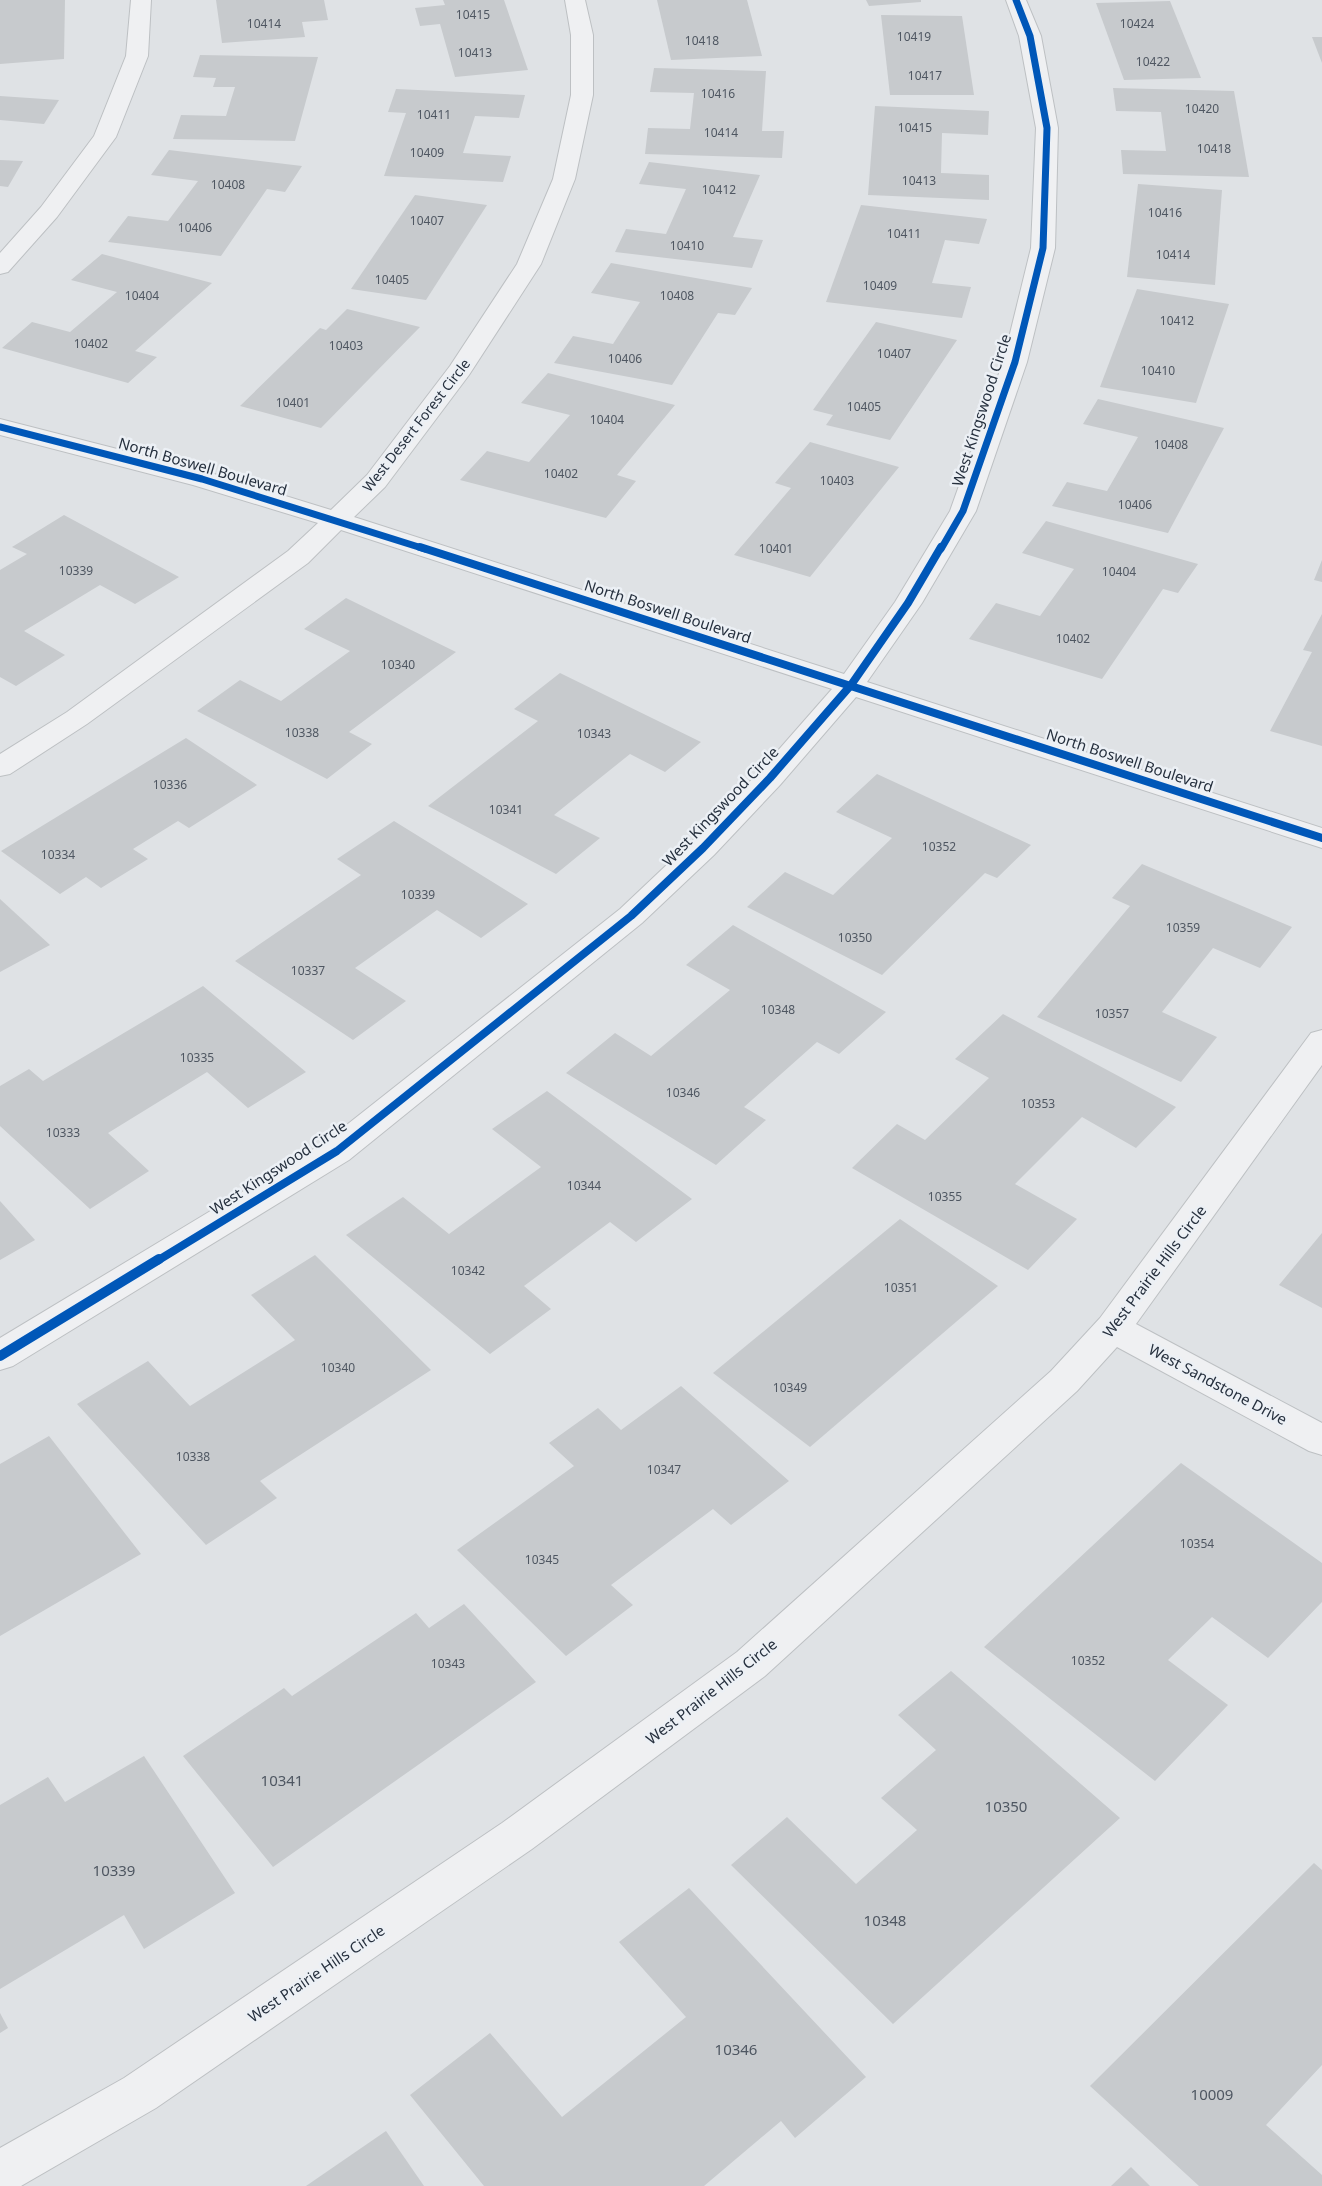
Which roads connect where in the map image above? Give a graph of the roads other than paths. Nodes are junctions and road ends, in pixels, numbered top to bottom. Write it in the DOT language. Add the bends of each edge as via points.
graph roads {
  1 [pos="141,0"];
  2 [pos="575,0"];
  3 [pos="1016,0"];
  4 [pos="0,267"];
  5 [pos="0,427"];
  6 [pos="336,520"];
  7 [pos="850,685"];
  8 [pos="0,767"];
  9 [pos="1322,838"];
  10 [pos="1322,1041"];
  11 [pos="1113,1328"];
  12 [pos="0,1356"];
  13 [pos="1322,1440"];
  14 [pos="0,2173"];
  1 -- 4 [label="street" via="137,56 105,137 49,212"];
  2 -- 6 [label="street, West Desert Forest Circle" via="582,35 582,95 564,179 529,264 460,370 376,481"];
  3 -- 7 [label="street, West Kingswood Circle" via="1030,36 1047,128 1043,248 1021,339 963,511 908,603"];
  5 -- 6 [label="street, North Boswell Boulevard" via="202,478"];
  6 -- 7 [label="street, North Boswell Boulevard"];
  6 -- 8 [label="street, West Desert Forest Circle" via="279,571 77,718"];
  7 -- 9 [label="street, North Boswell Boulevard"];
  7 -- 12 [label="street, West Kingswood Circle" via="770,778 631,916 337,1151"];
  10 -- 11 [label="street, West Prairie Hills Circle"];
  11 -- 13 [label="street, West Sandstone Drive"];
  11 -- 14 [label="street, West Prairie Hills Circle" via="1064,1380 751,1664 517,1836 159,2080"];
}
